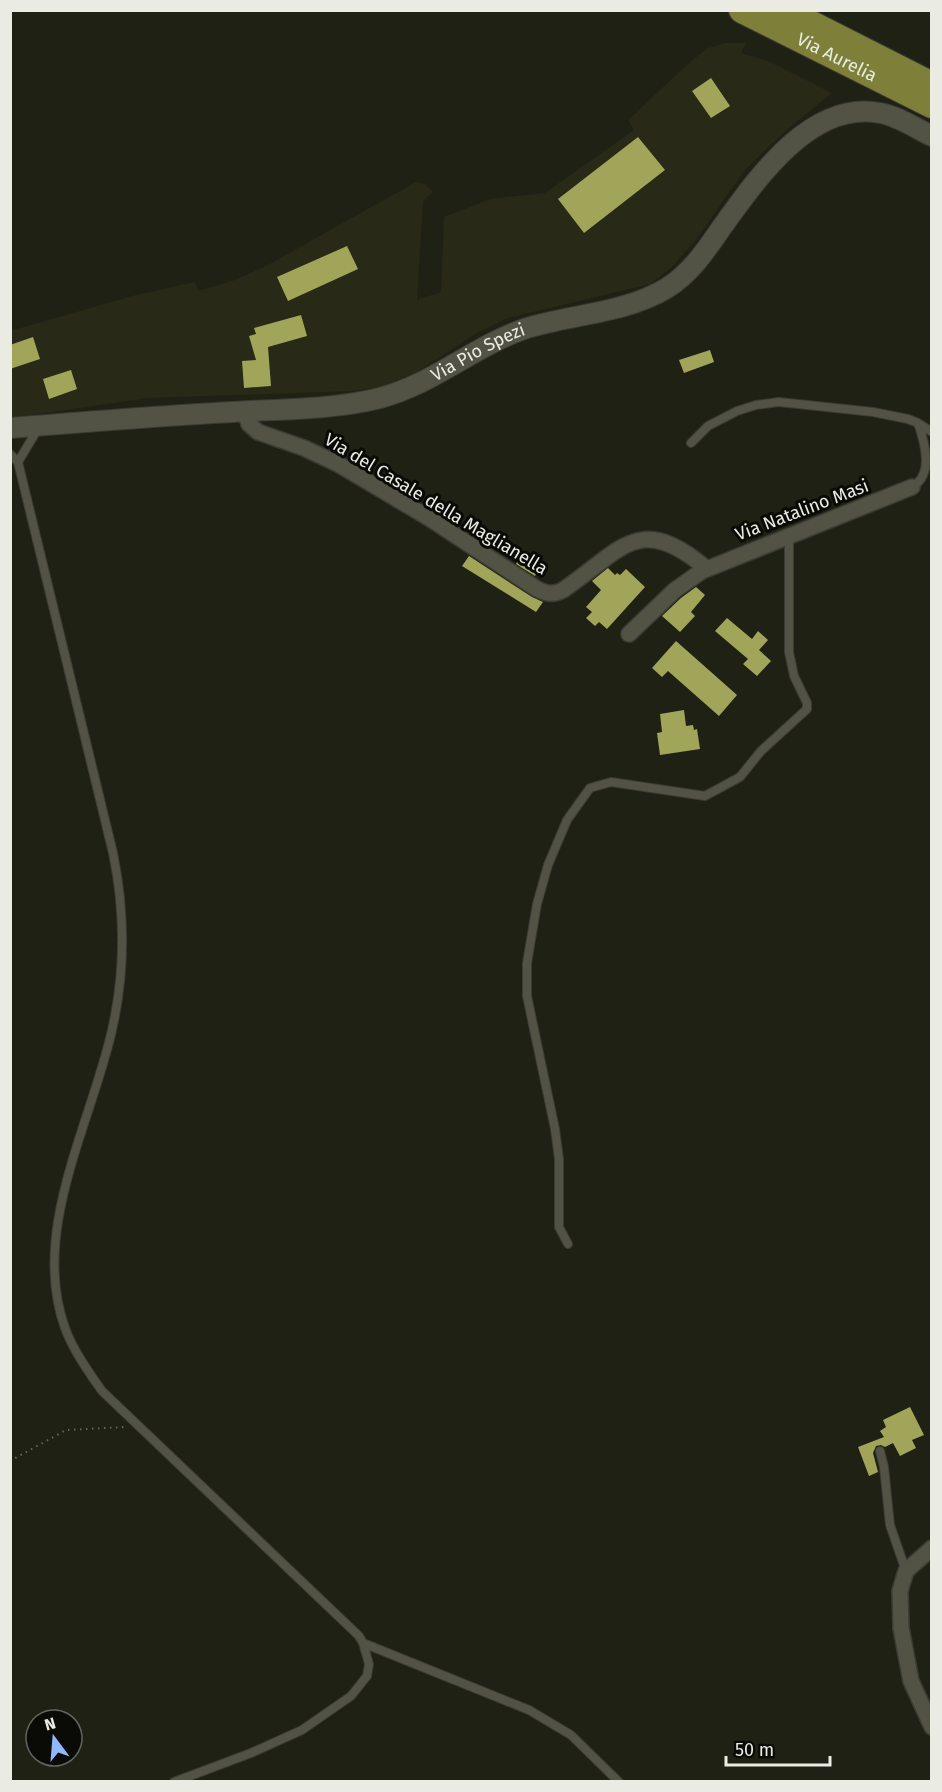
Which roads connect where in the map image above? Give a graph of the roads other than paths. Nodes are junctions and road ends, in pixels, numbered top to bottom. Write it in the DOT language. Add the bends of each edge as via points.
graph roads {
  1 [pos="742,10"];
  2 [pos="784,10"];
  3 [pos="828,33"];
  4 [pos="932,74"];
  5 [pos="932,85"];
  6 [pos="932,105"];
  7 [pos="870,111"];
  8 [pos="932,136"];
  9 [pos="245,411"];
  10 [pos="918,423"];
  11 [pos="40,426"];
  12 [pos="10,428"];
  13 [pos="932,432"];
  14 [pos="691,443"];
  15 [pos="10,454"];
  16 [pos="18,462"];
  17 [pos="912,487"];
  18 [pos="789,537"];
  19 [pos="707,569"];
  20 [pos="629,634"];
  21 [pos="568,1244"];
  22 [pos="879,1451"];
  23 [pos="932,1548"];
  24 [pos="906,1571"];
  25 [pos="363,1643"];
  26 [pos="932,1727"];
  27 [pos="174,1782"];
  28 [pos="619,1782"];
  1 -- 6 [label="highway, Via Aurelia"];
  2 -- 3 [label="highway, Via Aurelia"];
  3 -- 4 [label="highway"];
  3 -- 5 [label="highway, Via Aurelia"];
  7 -- 8 [label="street, Via Aurelia" via="892,116"];
  7 -- 9 [label="street, Via Pio Spezi" via="823,122 792,143 759,178 691,268 657,294 510,334 428,380 382,397 332,406"];
  9 -- 11 [label="street, Via Pio Spezi"];
  9 -- 19 [label="street, Via del Casale della Maglianella" via="249,424 258,432 338,464 537,589 552,594 563,590 622,547 641,539 668,542"];
  10 -- 13 [label="lane"];
  10 -- 14 [label="lane" via="873,412 779,402 738,411 708,426"];
  10 -- 17 [label="lane" via="926,467 923,478"];
  11 -- 12 [label="street, Via Pio Spezi"];
  11 -- 16 [label="lane"];
  15 -- 16 [label="lane"];
  16 -- 25 [label="lane" via="113,854 122,922 120,988 112,1029 57,1229 55,1286 59,1307 81,1360 102,1390"];
  17 -- 18 [label="street, Via Natalino Masi"];
  18 -- 19 [label="street, Via Natalino Masi"];
  18 -- 21 [label="lane" via="789,652 807,709 740,777 705,796 611,782 590,788 567,820 548,865 527,963 527,996 555,1129 559,1227"];
  19 -- 20 [label="street, Via Natalino Masi" via="675,590"];
  22 -- 24 [label="lane" via="890,1526"];
  23 -- 24 [label="street"];
  24 -- 26 [label="street" via="900,1591 901,1628 910,1681"];
  25 -- 27 [label="lane" via="369,1664 367,1676 351,1696 302,1730"];
  25 -- 28 [label="lane" via="529,1710 571,1736"];
}
